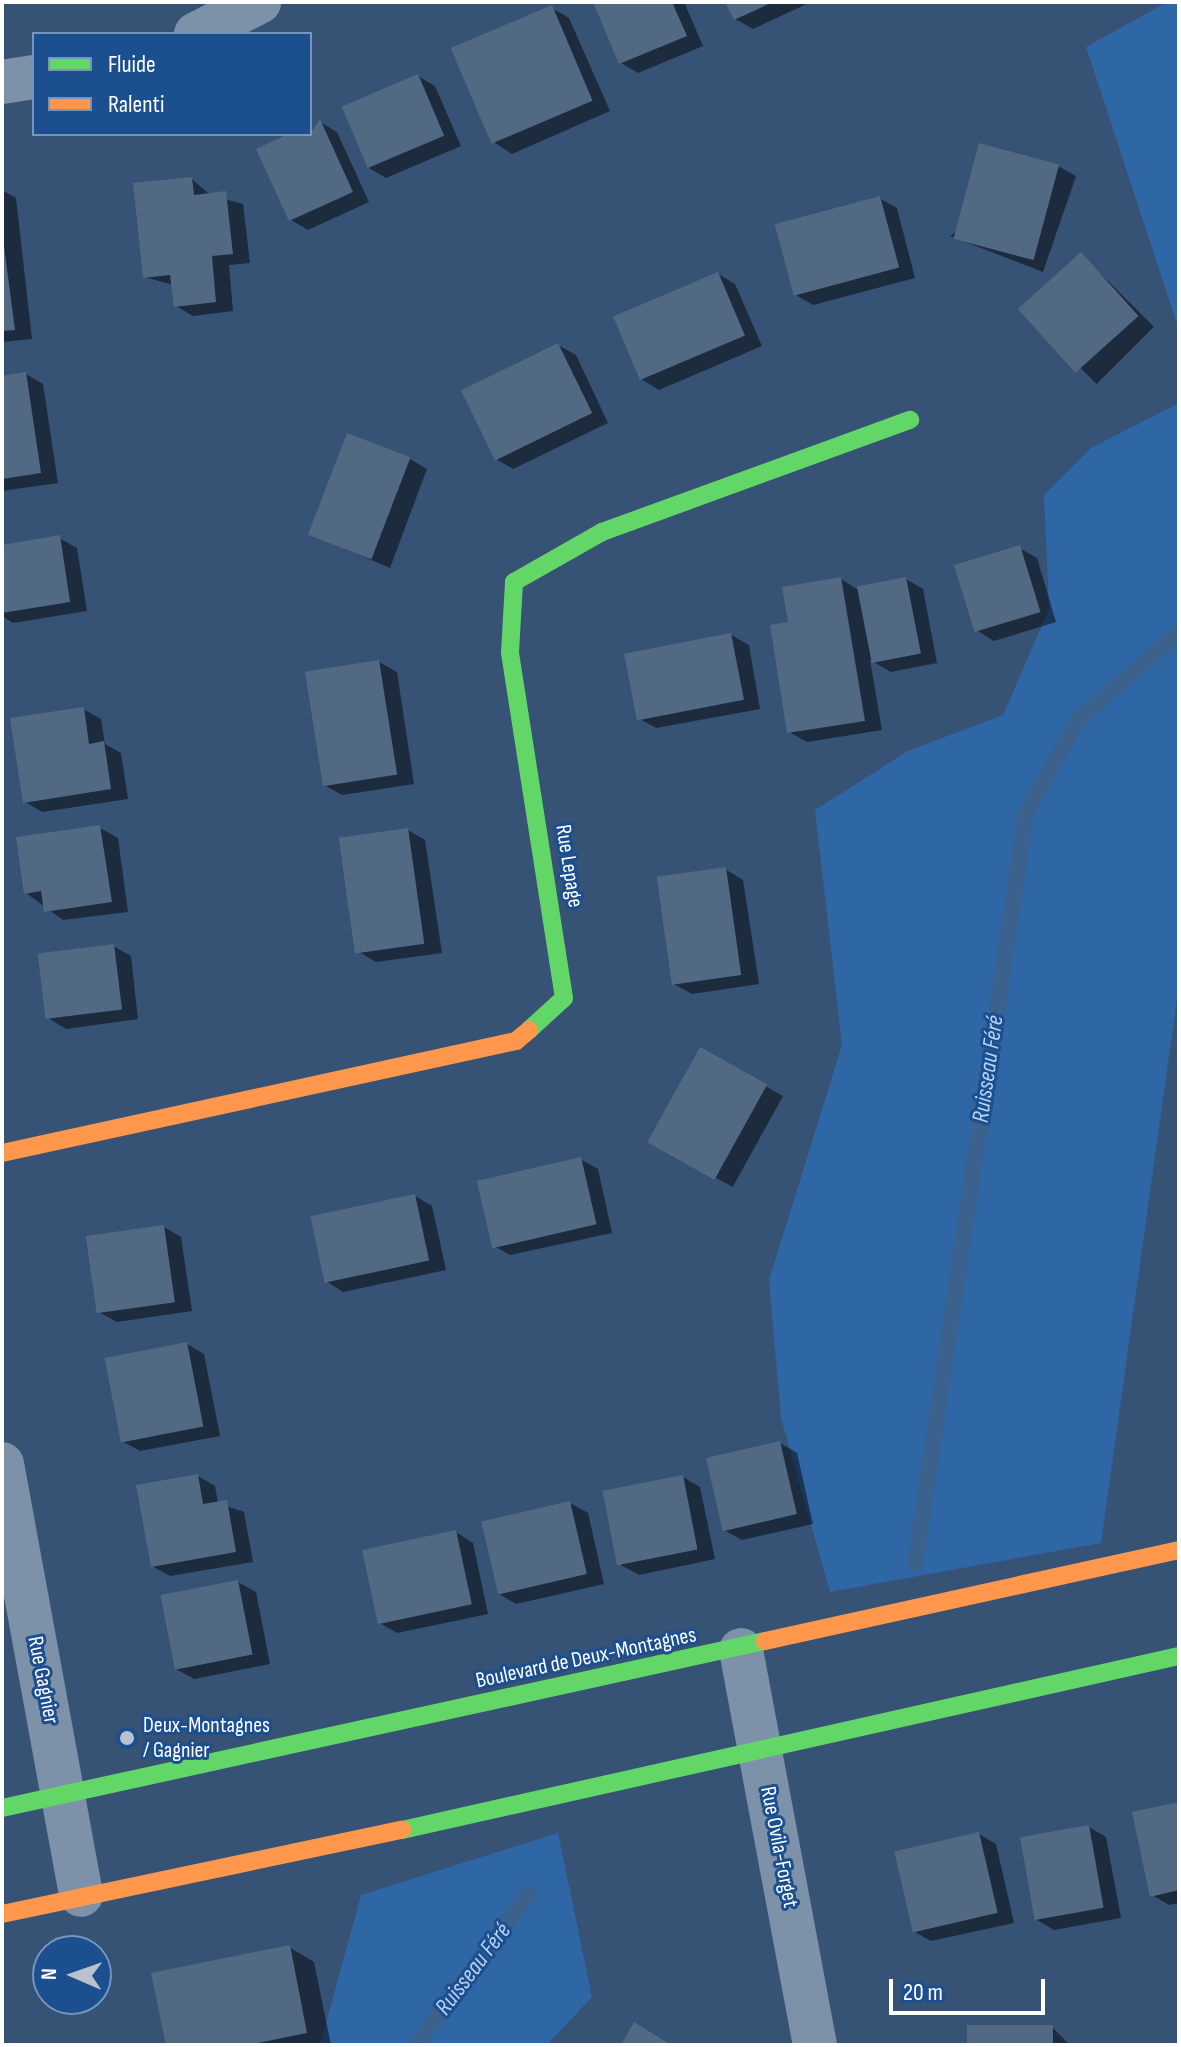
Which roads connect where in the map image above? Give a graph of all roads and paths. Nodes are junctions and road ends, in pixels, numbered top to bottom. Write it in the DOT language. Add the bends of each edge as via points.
graph roads {
  1 [pos="259,2"];
  2 [pos="200,32"];
  3 [pos="32,77"];
  4 [pos="2,82"];
  5 [pos="910,420"];
  6 [pos="2,1153"];
  7 [pos="2,1464"];
  8 [pos="1179,1550"];
  9 [pos="741,1650"];
  10 [pos="1179,1656"];
  11 [pos="760,1754"];
  12 [pos="64,1794"];
  13 [pos="2,1808"];
  14 [pos="81,1895"];
  15 [pos="2,1914"];
  16 [pos="815,2045"];
  1 -- 2 [label="street"];
  3 -- 4 [label="street"];
  5 -- 6 [label="street, Rue Lepage" via="602,532 514,582 510,652 564,998 516,1041"];
  7 -- 12 [label="street, Rue Gagnier"];
  8 -- 9 [label="street, Boulevard de Deux-Montagnes"];
  9 -- 11 [label="street, Rue Ovila-Forget"];
  9 -- 12 [label="street, Boulevard de Deux-Montagnes"];
  10 -- 11 [label="street"];
  11 -- 14 [label="street"];
  11 -- 16 [label="street, Rue Ovila-Forget"];
  12 -- 13 [label="street, Boulevard de Deux-Montagnes"];
  12 -- 14 [label="street, Rue Gagnier"];
  14 -- 15 [label="street"];
}
